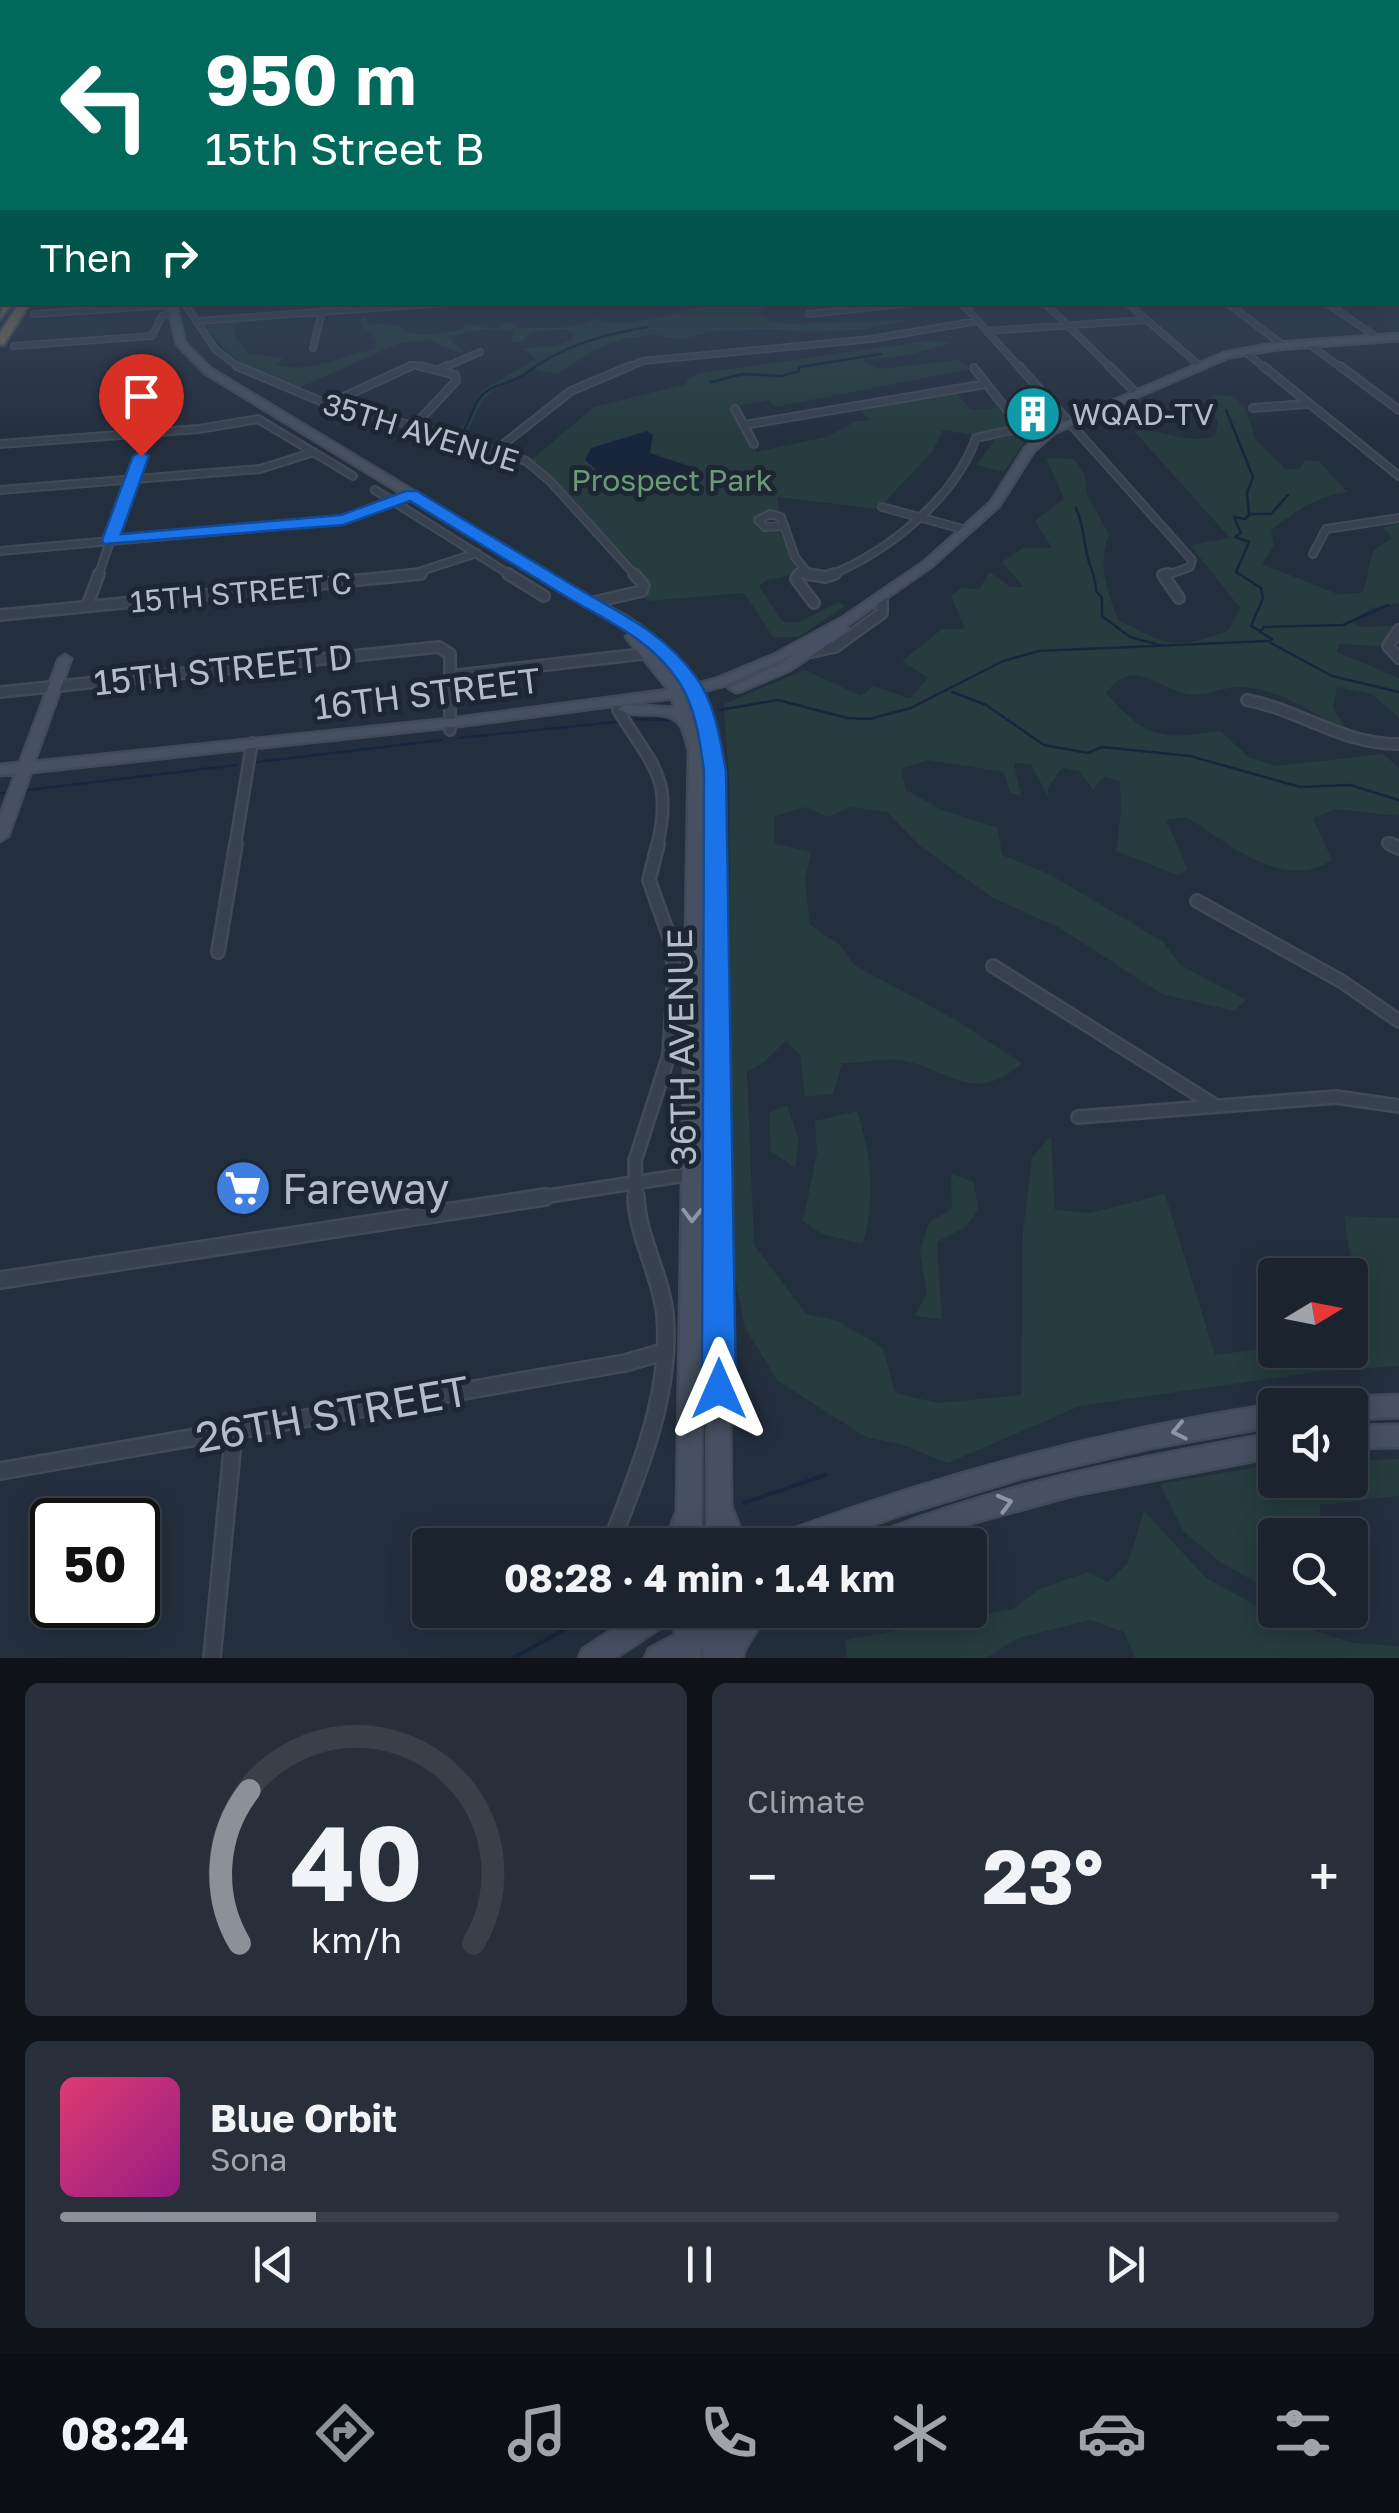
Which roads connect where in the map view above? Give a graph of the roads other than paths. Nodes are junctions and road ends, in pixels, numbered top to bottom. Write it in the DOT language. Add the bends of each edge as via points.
graph roads {
  1 [pos="413,305"];
  2 [pos="892,305"];
  3 [pos="964,305"];
  4 [pos="1047,305"];
  5 [pos="1129,305"];
  6 [pos="1230,305"];
  7 [pos="1329,305"];
  8 [pos="175,306"];
  9 [pos="32,311"];
  10 [pos="322,311"];
  11 [pos="809,314"];
  12 [pos="196,320"];
  13 [pos="1146,320"];
  14 [pos="978,321"];
  15 [pos="1067,326"];
  16 [pos="987,331"];
  17 [pos="1399,337"];
  18 [pos="1378,338"];
  19 [pos="0,342"];
  20 [pos="1309,344"];
  21 [pos="14,346"];
  22 [pos="1284,346"];
  23 [pos="314,348"];
  24 [pos="1244,351"];
  25 [pos="480,352"];
  26 [pos="1200,366"];
  27 [pos="974,368"];
  28 [pos="441,369"];
  29 [pos="986,384"];
  30 [pos="1137,394"];
  31 [pos="327,404"];
  32 [pos="1308,404"];
  33 [pos="735,408"];
  34 [pos="1252,408"];
  35 [pos="1399,410"];
  36 [pos="1070,422"];
  37 [pos="744,425"];
  38 [pos="414,426"];
  39 [pos="1021,428"];
  40 [pos="150,432"];
  41 [pos="1042,437"];
  42 [pos="0,444"];
  43 [pos="754,444"];
  44 [pos="495,451"];
  45 [pos="314,452"];
  46 [pos="353,476"];
  47 [pos="1399,476"];
  48 [pos="132,479"];
  49 [pos="0,490"];
  50 [pos="375,490"];
  51 [pos="411,495"];
  52 [pos="395,502"];
  53 [pos="882,507"];
  54 [pos="921,515"];
  55 [pos="1399,518"];
  56 [pos="782,526"];
  57 [pos="966,530"];
  58 [pos="110,540"];
  59 [pos="0,551"];
  60 [pos="477,552"];
  61 [pos="1313,554"];
  62 [pos="802,568"];
  63 [pos="544,596"];
  64 [pos="882,596"];
  65 [pos="1179,598"];
  66 [pos="814,603"];
  67 [pos="590,604"];
  68 [pos="87,606"];
  69 [pos="0,615"];
  70 [pos="846,621"];
  71 [pos="1399,630"];
  72 [pos="655,651"];
  73 [pos="814,657"];
  74 [pos="65,658"];
  75 [pos="1399,658"];
  76 [pos="682,671"];
  77 [pos="748,672"];
  78 [pos="450,676"];
  79 [pos="55,686"];
  80 [pos="0,692"];
  81 [pos="688,696"];
  82 [pos="1248,700"];
  83 [pos="621,710"];
  84 [pos="450,726"];
  85 [pos="692,728"];
  86 [pos="1399,744"];
  87 [pos="252,747"];
  88 [pos="0,770"];
  89 [pos="24,772"];
  90 [pos="0,779"];
  91 [pos="0,836"];
  92 [pos="1197,901"];
  93 [pos="218,952"];
  94 [pos="994,966"];
  95 [pos="1399,1021"];
  96 [pos="1216,1106"];
  97 [pos="1399,1106"];
  98 [pos="1078,1117"];
  99 [pos="718,1170"];
  100 [pos="693,1173"];
  101 [pos="635,1182"];
  102 [pos="0,1280"];
  103 [pos="663,1352"];
  104 [pos="1399,1406"];
  105 [pos="1368,1407"];
  106 [pos="1258,1418"];
  107 [pos="234,1430"];
  108 [pos="1399,1436"];
  109 [pos="1368,1437"];
  110 [pos="1258,1448"];
  111 [pos="0,1471"];
  112 [pos="719,1498"];
  113 [pos="689,1510"];
  114 [pos="617,1528"];
  115 [pos="682,1528"];
  116 [pos="689,1528"];
  117 [pos="719,1528"];
  118 [pos="726,1528"];
  119 [pos="828,1528"];
  120 [pos="928,1528"];
  121 [pos="631,1628"];
  122 [pos="638,1628"];
  123 [pos="707,1628"];
  124 [pos="717,1628"];
  125 [pos="744,1628"];
  126 [pos="619,1640"];
  127 [pos="687,1650"];
  128 [pos="212,1658"];
  129 [pos="592,1658"];
  130 [pos="658,1658"];
  131 [pos="716,1658"];
  132 [pos="729,1658"];
  1 -- 10 [label="street"];
  2 -- 11 [label="street"];
  3 -- 14 [label="street"];
  4 -- 15 [label="street"];
  5 -- 13 [label="street"];
  6 -- 22 [label="street"];
  7 -- 18 [label="street"];
  8 -- 9 [label="street"];
  8 -- 12 [label="street, 35TH AVENUE"];
  8 -- 21 [label="street" via="162,316 155,335"];
  8 -- 51 [label="street, 36TH AVENUE" via="181,344 197,363"];
  9 -- 19 [label="highway"];
  10 -- 12 [label="street"];
  10 -- 23 [label="street"];
  12 -- 31 [label="street, 35TH AVENUE" via="228,363"];
  13 -- 15 [label="street"];
  13 -- 26 [label="street"];
  14 -- 16 [label="street"];
  14 -- 44 [label="street" via="870,340 643,361 571,391"];
  15 -- 16 [label="street"];
  15 -- 30 [label="street"];
  16 -- 36 [label="street"];
  17 -- 18 [label="street, 16TH STREET"];
  18 -- 20 [label="street, 16TH STREET"];
  20 -- 22 [label="street, 16TH STREET"];
  20 -- 35 [label="street"];
  22 -- 24 [label="street, 16TH STREET"];
  24 -- 26 [label="street, 16TH STREET"];
  24 -- 32 [label="street"];
  25 -- 28 [label="street"];
  26 -- 30 [label="street, 16TH STREET"];
  27 -- 29 [label="street"];
  28 -- 31 [label="street" via="418,364"];
  28 -- 38 [label="street" via="457,379"];
  29 -- 37 [label="street"];
  29 -- 39 [label="street"];
  30 -- 36 [label="street, 16TH STREET"];
  31 -- 38 [label="street, 35TH AVENUE"];
  32 -- 34 [label="street"];
  32 -- 47 [label="street"];
  33 -- 37 [label="street"];
  36 -- 41 [label="street, 16TH STREET"];
  36 -- 65 [label="street" via="1192,560 1190,567 1163,575"];
  37 -- 43 [label="street"];
  38 -- 44 [label="street, 35TH AVENUE"];
  39 -- 41 [label="street"];
  39 -- 54 [label="street" via="976,438 965,468"];
  40 -- 42 [label="street"];
  40 -- 45 [label="street" via="253,418"];
  40 -- 48 [label="street"];
  41 -- 57 [label="street, 16TH STREET" via="995,504"];
  44 -- 67 [label="street, 35TH AVENUE" via="538,470 644,587"];
  45 -- 46 [label="street"];
  45 -- 48 [label="street" via="260,469"];
  48 -- 49 [label="street"];
  48 -- 58 [label="street"];
  50 -- 52 [label="street"];
  51 -- 52 [label="street"];
  51 -- 67 [label="street, 36TH AVENUE"];
  52 -- 58 [label="street" via="319,523"];
  52 -- 60 [label="street"];
  53 -- 54 [label="street"];
  54 -- 57 [label="street"];
  54 -- 62 [label="street" via="838,576 814,578"];
  55 -- 61 [label="street" via="1326,528"];
  56 -- 62 [label="street"];
  57 -- 64 [label="street, 16TH STREET"];
  58 -- 59 [label="street"];
  58 -- 68 [label="street"];
  60 -- 63 [label="street"];
  60 -- 68 [label="street, 15TH STREET C" via="417,575"];
  62 -- 66 [label="street" via="796,579"];
  64 -- 70 [label="street, 16TH STREET"];
  64 -- 73 [label="street, 16TH STREET" via="882,612"];
  67 -- 72 [label="street, 36TH AVENUE"];
  68 -- 69 [label="street, 15TH STREET C"];
  70 -- 73 [label="street, 16TH STREET"];
  70 -- 77 [label="street, 16TH STREET"];
  71 -- 75 [label="street" via="1388,646"];
  72 -- 76 [label="street, 36TH AVENUE"];
  72 -- 78 [label="street"];
  72 -- 81 [label="street, 36TH AVENUE"];
  73 -- 81 [label="street, 16TH STREET" via="764,678"];
  74 -- 79 [label="street"];
  76 -- 77 [label="street" via="710,681"];
  76 -- 81 [label="street, 36TH AVENUE"];
  77 -- 81 [label="street, 16TH STREET"];
  78 -- 79 [label="street, 15TH STREET D" via="446,648"];
  78 -- 84 [label="street"];
  79 -- 80 [label="street, 15TH STREET D"];
  79 -- 89 [label="street"];
  81 -- 83 [label="street, 16TH STREET"];
  81 -- 84 [label="street, 16TH STREET"];
  81 -- 85 [label="street, 36TH AVENUE"];
  81 -- 99 [label="street, 36TH AVENUE" via="711,738 715,771"];
  82 -- 86 [label="street" via="1367,745"];
  83 -- 84 [label="street, 16TH STREET"];
  83 -- 85 [label="street" via="673,712"];
  83 -- 101 [label="street, 36TH AVENUE" via="664,792 666,814 650,880 674,960 669,1056 635,1161"];
  84 -- 87 [label="street, 16TH STREET"];
  85 -- 100 [label="street, 36TH AVENUE"];
  87 -- 89 [label="street, 16TH STREET"];
  87 -- 93 [label="street"];
  88 -- 89 [label="street, 16TH STREET"];
  89 -- 90 [label="street, 16TH STREET"];
  89 -- 91 [label="street"];
  92 -- 95 [label="street"];
  94 -- 96 [label="street"];
  96 -- 97 [label="street" via="1336,1097"];
  96 -- 98 [label="street"];
  99 -- 100 [label="street"];
  99 -- 112 [label="street, 36TH AVENUE"];
  100 -- 101 [label="street"];
  100 -- 113 [label="street, 36TH AVENUE, one-way"];
  101 -- 102 [label="street"];
  101 -- 103 [label="street, 36TH AVENUE" via="638,1219 662,1292"];
  103 -- 107 [label="street, 26TH STREET"];
  103 -- 114 [label="street, 36TH AVENUE" via="640,1468"];
  104 -- 105 [label="street"];
  106 -- 119 [label="street, one-way" via="1068,1455"];
  107 -- 111 [label="street, 26TH STREET"];
  107 -- 128 [label="street"];
  108 -- 109 [label="street"];
  120 -- 110 [label="street, one-way" via="1087,1480"];
  112 -- 117 [label="street, 36TH AVENUE"];
  112 -- 118 [label="street"];
  113 -- 115 [label="street"];
  113 -- 116 [label="street, 36TH AVENUE"];
  121 -- 126 [label="street"];
  122 -- 126 [label="street"];
  123 -- 127 [label="street"];
  124 -- 131 [label="street"];
  125 -- 132 [label="street"];
  126 -- 129 [label="street"];
  127 -- 130 [label="street"];
}
